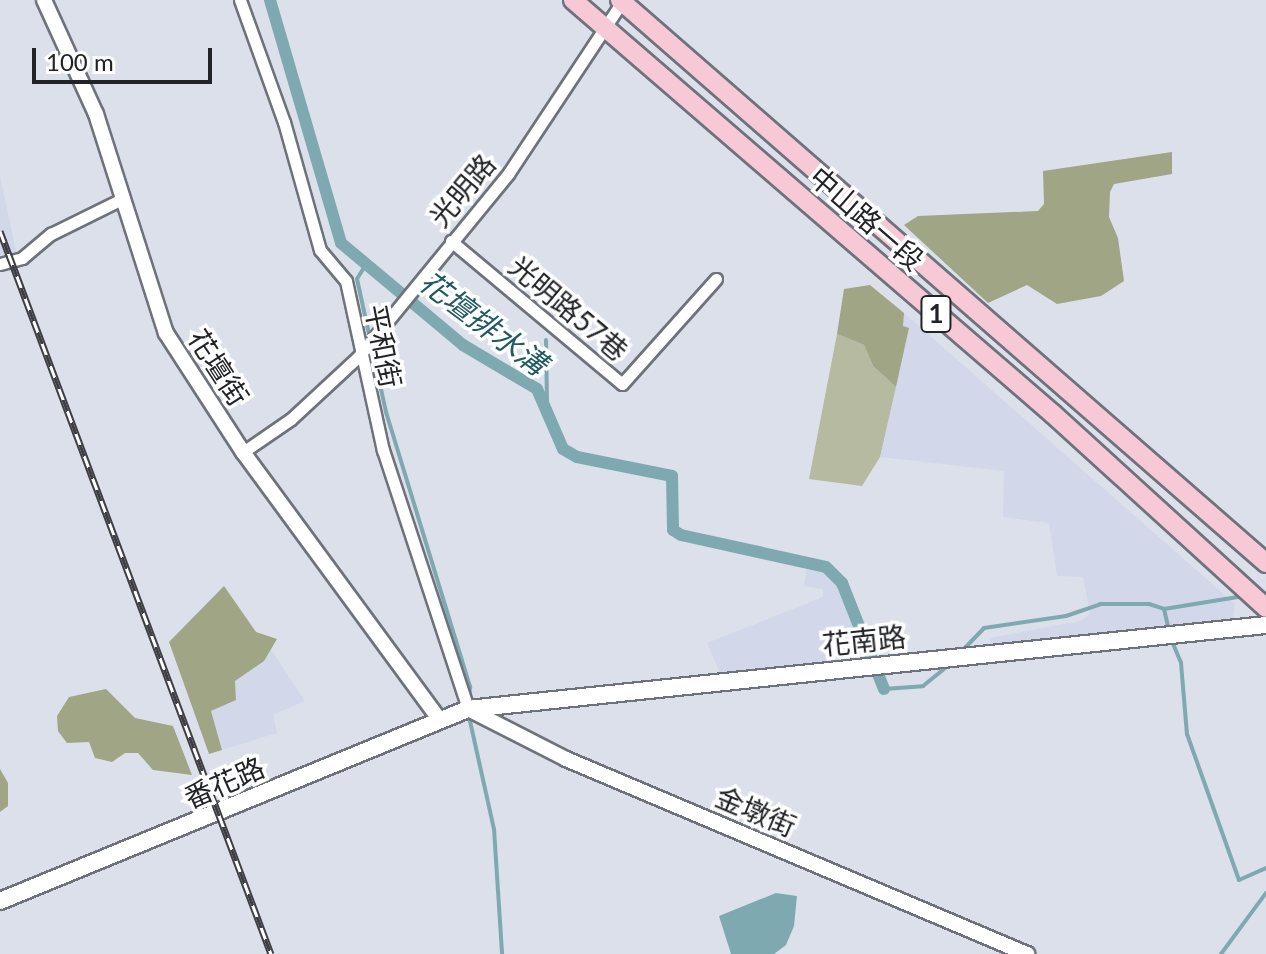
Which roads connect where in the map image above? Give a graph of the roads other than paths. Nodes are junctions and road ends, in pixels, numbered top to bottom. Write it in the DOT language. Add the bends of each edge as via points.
graph roads {
  1 [pos="44,0"];
  2 [pos="240,0"];
  3 [pos="573,0"];
  4 [pos="622,0"];
  5 [pos="601,26"];
  6 [pos="124,198"];
  7 [pos="451,241"];
  8 [pos="0,264"];
  9 [pos="716,279"];
  10 [pos="359,356"];
  11 [pos="243,452"];
  12 [pos="1266,563"];
  13 [pos="1266,608"];
  14 [pos="1266,625"];
  15 [pos="468,709"];
  16 [pos="438,717"];
  17 [pos="0,901"];
  18 [pos="1027,954"];
  1 -- 6 [label="street, 花壇街" via="96,114"];
  2 -- 10 [label="street, 平和街" via="284,122 320,250 346,281"];
  3 -- 5 [label="main road, 中山路一段 / 1"];
  4 -- 5 [label="street, 光明路"];
  4 -- 12 [label="main road, 中山路一段 / 1"];
  5 -- 7 [label="street, 光明路" via="561,101"];
  5 -- 13 [label="main road, 中山路一段 / 1" via="707,111"];
  6 -- 8 [label="street" via="51,234 22,258"];
  6 -- 11 [label="street, 花壇街" via="160,322"];
  7 -- 9 [label="street, 光明路57巷" via="622,384"];
  7 -- 10 [label="street, 光明路"];
  10 -- 11 [label="street, 光明路" via="291,419"];
  10 -- 15 [label="street, 平和街" via="383,450"];
  11 -- 16 [label="street, 花壇街"];
  14 -- 15 [label="main road, 花南路"];
  15 -- 16 [label="main road, 番花路"];
  15 -- 18 [label="street, 金墩街" via="566,759"];
  16 -- 17 [label="main road, 番花路" via="208,819"];
}
